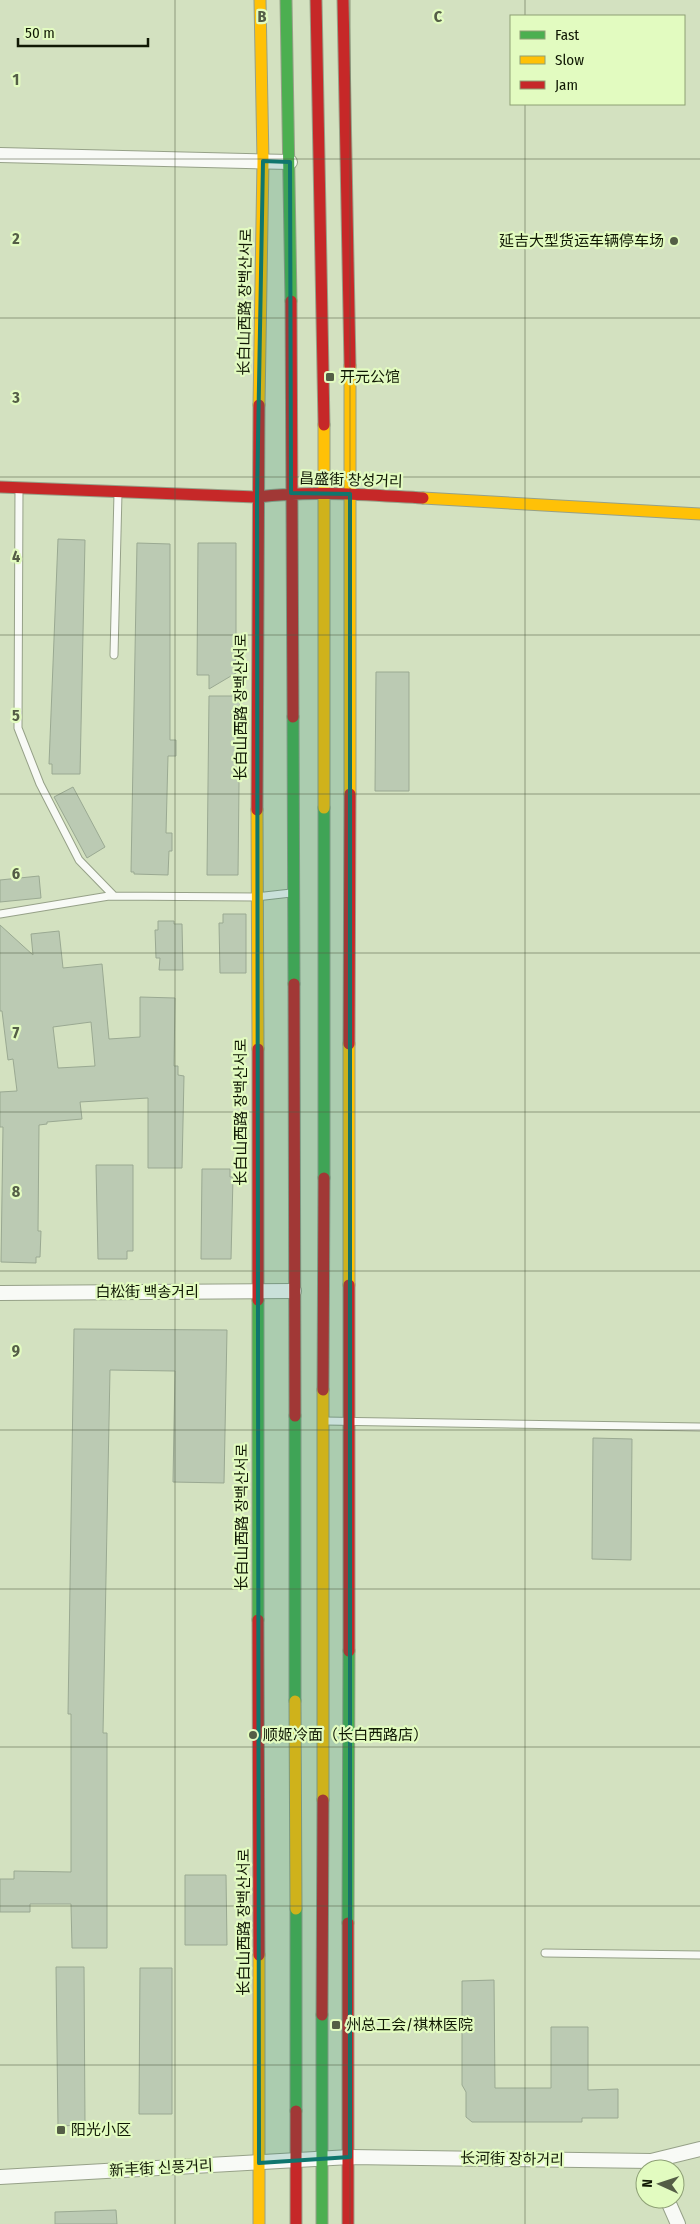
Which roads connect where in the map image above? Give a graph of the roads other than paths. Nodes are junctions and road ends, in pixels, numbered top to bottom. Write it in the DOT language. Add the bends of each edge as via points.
graph roads {
  1 [pos="260,0"];
  2 [pos="286,0"];
  3 [pos="316,0"];
  4 [pos="343,0"];
  5 [pos="0,155"];
  6 [pos="263,161"];
  7 [pos="290,162"];
  8 [pos="0,487"];
  9 [pos="19,488"];
  10 [pos="118,492"];
  11 [pos="291,493"];
  12 [pos="325,493"];
  13 [pos="350,494"];
  14 [pos="256,497"];
  15 [pos="700,514"];
  16 [pos="114,655"];
  17 [pos="294,892"];
  18 [pos="114,896"];
  19 [pos="256,898"];
  20 [pos="0,914"];
  21 [pos="294,1291"];
  22 [pos="256,1292"];
  23 [pos="0,1293"];
  24 [pos="322,1421"];
  25 [pos="350,1421"];
  26 [pos="700,1426"];
  27 [pos="545,1953"];
  28 [pos="700,1955"];
  29 [pos="700,2148"];
  30 [pos="350,2157"];
  31 [pos="323,2158"];
  32 [pos="670,2159"];
  33 [pos="296,2161"];
  34 [pos="259,2163"];
  35 [pos="635,2165"];
  36 [pos="0,2177"];
  37 [pos="671,2209"];
  38 [pos="259,2224"];
  39 [pos="296,2224"];
  40 [pos="322,2224"];
  41 [pos="348,2224"];
  42 [pos="678,2224"];
  1 -- 6 [label="street, 长白山西路 장백산서로"];
  2 -- 7 [label="street"];
  3 -- 12 [label="street"];
  4 -- 13 [label="street"];
  5 -- 6 [label="street"];
  6 -- 7 [label="street"];
  6 -- 14 [label="street, 长白山西路 장백산서로"];
  7 -- 11 [label="street"];
  8 -- 9 [label="street, 昌盛街 창성거리"];
  9 -- 10 [label="street, 昌盛街 창성거리"];
  9 -- 18 [label="lane" via="18,728 40,784 79,860"];
  10 -- 14 [label="street, 昌盛街 창성거리"];
  10 -- 16 [label="lane"];
  11 -- 12 [label="street, 昌盛街 창성거리"];
  11 -- 14 [label="street, 昌盛街 창성거리"];
  11 -- 17 [label="street"];
  12 -- 13 [label="street, 昌盛街 창성거리"];
  12 -- 24 [label="street"];
  13 -- 15 [label="street, 昌盛街 창성거리"];
  13 -- 25 [label="street"];
  14 -- 19 [label="street, 长白山西路 장백산서로"];
  17 -- 19 [label="lane"];
  17 -- 21 [label="street"];
  18 -- 19 [label="lane"];
  18 -- 20 [label="lane"];
  19 -- 22 [label="street, 长白山西路 장백산서로"];
  21 -- 22 [label="street, 白松街 백송거리"];
  21 -- 33 [label="street"];
  22 -- 23 [label="street, 白松街 백송거리"];
  22 -- 34 [label="street, 长白山西路 장백산서로"];
  24 -- 25 [label="lane"];
  24 -- 31 [label="street"];
  25 -- 26 [label="lane"];
  25 -- 30 [label="street"];
  27 -- 28 [label="lane"];
  29 -- 32 [label="street, 长河街 장하거리"];
  30 -- 31 [label="street, 长河街 장하거리"];
  30 -- 35 [label="street, 长河街 장하거리"];
  30 -- 41 [label="street"];
  31 -- 33 [label="street, 新丰街 신풍거리"];
  31 -- 40 [label="street"];
  33 -- 34 [label="street, 新丰街 신풍거리"];
  33 -- 39 [label="street"];
  34 -- 36 [label="street, 新丰街 신풍거리"];
  34 -- 38 [label="street, 长白山西路 장백산서로"];
  37 -- 42 [label="street"];
}
